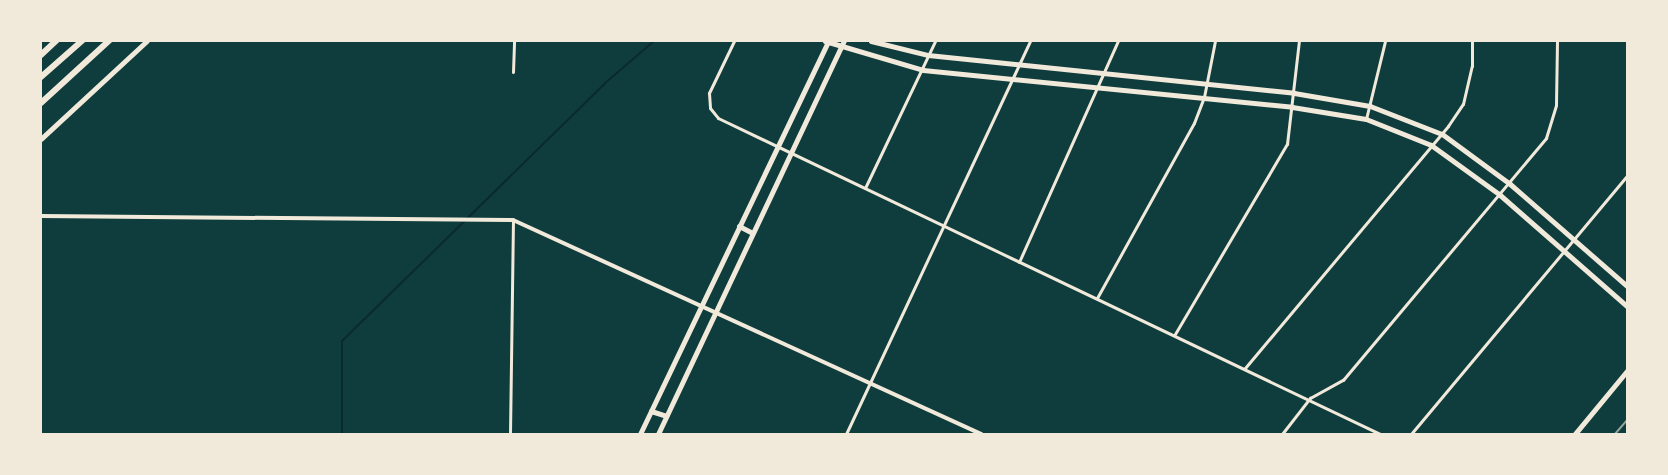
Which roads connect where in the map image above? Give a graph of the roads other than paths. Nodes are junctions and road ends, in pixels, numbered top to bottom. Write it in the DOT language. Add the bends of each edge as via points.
graph roads {
  1 [pos="56,41"];
  2 [pos="82,41"];
  3 [pos="109,41"];
  4 [pos="147,41"];
  5 [pos="514,41"];
  6 [pos="734,41"];
  7 [pos="844,41"];
  8 [pos="871,41"];
  9 [pos="935,41"];
  10 [pos="1030,41"];
  11 [pos="1118,41"];
  12 [pos="1215,41"];
  13 [pos="1299,41"];
  14 [pos="1385,41"];
  15 [pos="1472,41"];
  16 [pos="1557,41"];
  17 [pos="827,42"];
  18 [pos="841,47"];
  19 [pos="41,55"];
  20 [pos="928,55"];
  21 [pos="1019,65"];
  22 [pos="922,70"];
  23 [pos="514,72"];
  24 [pos="1107,73"];
  25 [pos="41,77"];
  26 [pos="1012,80"];
  27 [pos="1207,83"];
  28 [pos="1101,88"];
  29 [pos="1294,93"];
  30 [pos="1204,97"];
  31 [pos="41,103"];
  32 [pos="1292,106"];
  33 [pos="1370,106"];
  34 [pos="1366,119"];
  35 [pos="1442,134"];
  36 [pos="41,139"];
  37 [pos="1431,146"];
  38 [pos="776,148"];
  39 [pos="789,154"];
  40 [pos="1627,176"];
  41 [pos="1510,184"];
  42 [pos="865,188"];
  43 [pos="1500,195"];
  44 [pos="41,216"];
  45 [pos="513,220"];
  46 [pos="739,226"];
  47 [pos="942,226"];
  48 [pos="751,232"];
  49 [pos="1574,241"];
  50 [pos="1564,253"];
  51 [pos="1019,262"];
  52 [pos="1627,286"];
  53 [pos="1097,298"];
  54 [pos="700,305"];
  55 [pos="1627,306"];
  56 [pos="716,312"];
  57 [pos="1175,334"];
  58 [pos="1245,368"];
  59 [pos="1627,371"];
  60 [pos="870,383"];
  61 [pos="1310,398"];
  62 [pos="651,411"];
  63 [pos="666,416"];
  64 [pos="510,434"];
  65 [pos="640,434"];
  66 [pos="658,434"];
  67 [pos="846,434"];
  68 [pos="982,434"];
  69 [pos="1282,434"];
  70 [pos="1380,434"];
  71 [pos="1411,434"];
  72 [pos="1575,434"];
  1 -- 19 [label="highway"];
  2 -- 25 [label="highway"];
  3 -- 31 [label="highway"];
  4 -- 36 [label="main road"];
  5 -- 23 [label="street"];
  6 -- 38 [label="street" via="709,93 710,108 718,118"];
  7 -- 18 [label="main road"];
  8 -- 20 [label="main road"];
  9 -- 20 [label="street"];
  10 -- 21 [label="street"];
  11 -- 24 [label="street"];
  12 -- 27 [label="street"];
  13 -- 29 [label="street"];
  14 -- 33 [label="street"];
  15 -- 35 [label="street" via="1472,66 1463,104"];
  16 -- 41 [label="street" via="1554,120 1546,138"];
  17 -- 18 [label="main road"];
  17 -- 38 [label="main road"];
  18 -- 22 [label="main road"];
  18 -- 39 [label="main road"];
  20 -- 21 [label="main road"];
  20 -- 22 [label="street"];
  21 -- 24 [label="main road"];
  21 -- 26 [label="street"];
  22 -- 26 [label="main road"];
  22 -- 42 [label="street"];
  24 -- 27 [label="main road"];
  24 -- 28 [label="street"];
  26 -- 28 [label="main road"];
  26 -- 47 [label="street"];
  27 -- 29 [label="main road"];
  27 -- 30 [label="street"];
  28 -- 30 [label="main road"];
  28 -- 51 [label="street"];
  29 -- 32 [label="street"];
  29 -- 33 [label="main road"];
  30 -- 32 [label="main road"];
  30 -- 53 [label="street"];
  32 -- 34 [label="main road"];
  32 -- 57 [label="street" via="1287,144"];
  33 -- 34 [label="street"];
  33 -- 35 [label="main road"];
  34 -- 37 [label="main road"];
  35 -- 37 [label="street"];
  35 -- 41 [label="main road"];
  37 -- 43 [label="main road"];
  37 -- 58 [label="street"];
  38 -- 39 [label="street"];
  38 -- 46 [label="main road"];
  39 -- 42 [label="street"];
  39 -- 48 [label="main road"];
  40 -- 49 [label="street"];
  41 -- 43 [label="street"];
  41 -- 49 [label="main road"];
  42 -- 47 [label="street"];
  43 -- 50 [label="main road"];
  43 -- 61 [label="street" via="1343,380"];
  44 -- 45 [label="street" via="478,217"];
  45 -- 54 [label="street"];
  45 -- 64 [label="street"];
  46 -- 48 [label="main road"];
  46 -- 54 [label="main road"];
  47 -- 51 [label="street"];
  47 -- 60 [label="street"];
  48 -- 56 [label="main road"];
  49 -- 50 [label="street"];
  49 -- 52 [label="main road"];
  50 -- 55 [label="main road"];
  50 -- 71 [label="street"];
  51 -- 53 [label="street"];
  53 -- 57 [label="street"];
  54 -- 56 [label="street"];
  54 -- 62 [label="main road"];
  56 -- 60 [label="street"];
  56 -- 63 [label="main road"];
  57 -- 58 [label="street"];
  58 -- 61 [label="street"];
  59 -- 72 [label="main road"];
  60 -- 67 [label="street"];
  60 -- 68 [label="street"];
  61 -- 69 [label="street"];
  61 -- 70 [label="street"];
  62 -- 63 [label="main road"];
  62 -- 65 [label="main road"];
  63 -- 66 [label="main road"];
}
